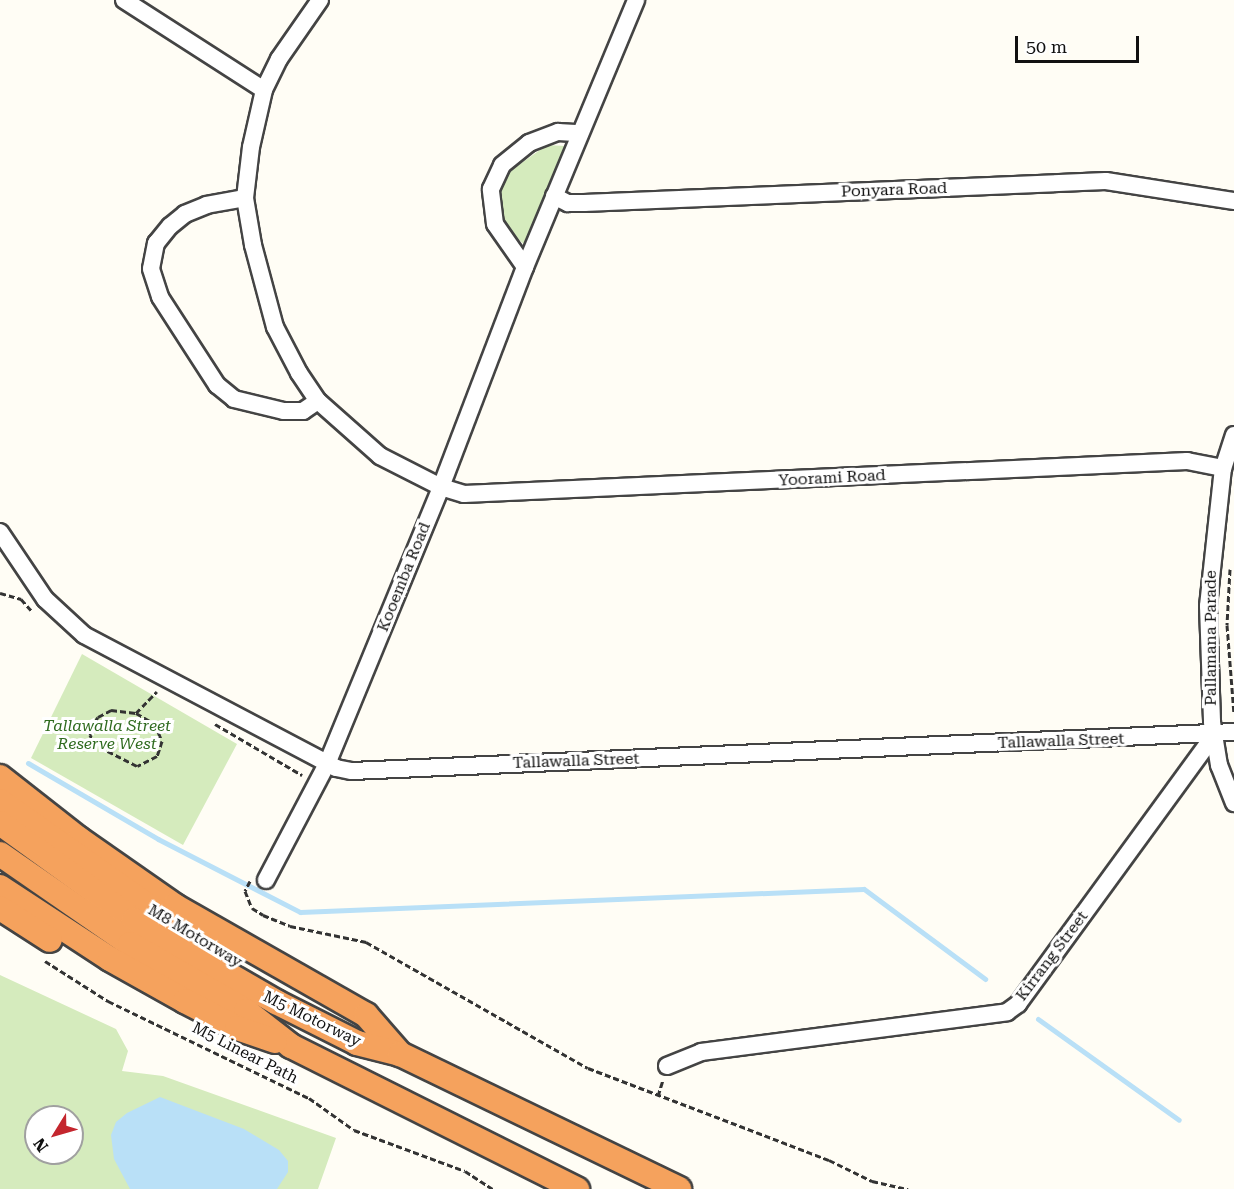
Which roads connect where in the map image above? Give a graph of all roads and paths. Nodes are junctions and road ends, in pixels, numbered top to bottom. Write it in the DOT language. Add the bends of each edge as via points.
graph roads {
  1 [pos="124,0"];
  2 [pos="320,0"];
  3 [pos="636,0"];
  4 [pos="264,90"];
  5 [pos="580,133"];
  6 [pos="554,196"];
  7 [pos="245,198"];
  8 [pos="1234,201"];
  9 [pos="525,267"];
  10 [pos="318,401"];
  11 [pos="1234,435"];
  12 [pos="1223,468"];
  13 [pos="441,488"];
  14 [pos="0,532"];
  15 [pos="1230,567"];
  16 [pos="157,691"];
  17 [pos="136,713"];
  18 [pos="1234,713"];
  19 [pos="1234,732"];
  20 [pos="1214,735"];
  21 [pos="327,764"];
  22 [pos="0,777"];
  23 [pos="0,801"];
  24 [pos="1234,803"];
  25 [pos="0,823"];
  26 [pos="0,854"];
  27 [pos="266,880"];
  28 [pos="247,884"];
  29 [pos="0,887"];
  30 [pos="0,908"];
  31 [pos="38,956"];
  32 [pos="291,1046"];
  33 [pos="400,1054"];
  34 [pos="667,1066"];
  35 [pos="485,1185"];
  36 [pos="482,1189"];
  37 [pos="493,1189"];
  38 [pos="577,1189"];
  39 [pos="679,1189"];
  40 [pos="908,1189"];
  1 -- 4 [label="street"];
  2 -- 4 [label="street, Yoorami Road" via="289,43"];
  3 -- 5 [label="street, Kooemba Road"];
  4 -- 7 [label="street, Yoorami Road"];
  5 -- 6 [label="street, Kooemba Road"];
  5 -- 9 [label="street" via="558,132 529,143 502,165 491,189 495,224"];
  6 -- 8 [label="street, Ponyara Road" via="568,203 584,203 1106,181"];
  6 -- 9 [label="street, Kooemba Road"];
  7 -- 10 [label="street, Yoorami Road" via="275,327"];
  7 -- 10 [label="street" via="207,205 185,214 170,226 156,243 151,269 160,297 217,385 234,399 284,411 303,411"];
  9 -- 13 [label="street, Kooemba Road"];
  10 -- 13 [label="street, Yoorami Road" via="381,456"];
  11 -- 12 [label="street, Pallamana Parade"];
  12 -- 13 [label="street, Yoorami Road" via="1187,462 464,494"];
  12 -- 20 [label="street, Pallamana Parade" via="1208,606"];
  13 -- 21 [label="street, Kooemba Road"];
  14 -- 21 [label="street, Tallawalla Street" via="45,599 84,634"];
  15 -- 18 [label="path" via="1227,625"];
  16 -- 17 [label="path"];
  17 -- 17 [label="path" via="119,709 104,713 94,721 90,735 96,745 137,766 153,760 162,741 155,724"];
  19 -- 20 [label="street, Tallawalla Street"];
  20 -- 21 [label="street, Tallawalla Street" via="352,771"];
  20 -- 24 [label="street, Pallamana Parade" via="1219,765"];
  20 -- 34 [label="street, Kirrang Street" via="1018,1004 1007,1012 701,1052"];
  21 -- 27 [label="street, Kooemba Road"];
  22 -- 33 [label="highway" via="79,839 175,906 366,1015"];
  23 -- 33 [label="highway, M8 Motorway" via="166,920 362,1026"];
  25 -- 33 [label="highway, M5 Motorway" via="79,882 193,956 357,1043"];
  26 -- 32 [label="highway, M5 Motorway" via="130,944 246,1011"];
  28 -- 40 [label="path" via="245,890 252,908 263,915 290,926 366,942 588,1068 829,1160 872,1181"];
  29 -- 32 [label="highway" via="185,1001 237,1028"];
  30 -- 32 [label="highway" via="78,957 232,1039"];
  31 -- 35 [label="path, M5 Linear Path" via="108,1001 309,1098 354,1130 465,1171"];
  32 -- 38 [label="highway, M5 Motorway"];
  33 -- 39 [label="highway, M5 Motorway"];
  35 -- 36 [label="path"];
  35 -- 37 [label="path, M5 Linear Path"];
}
